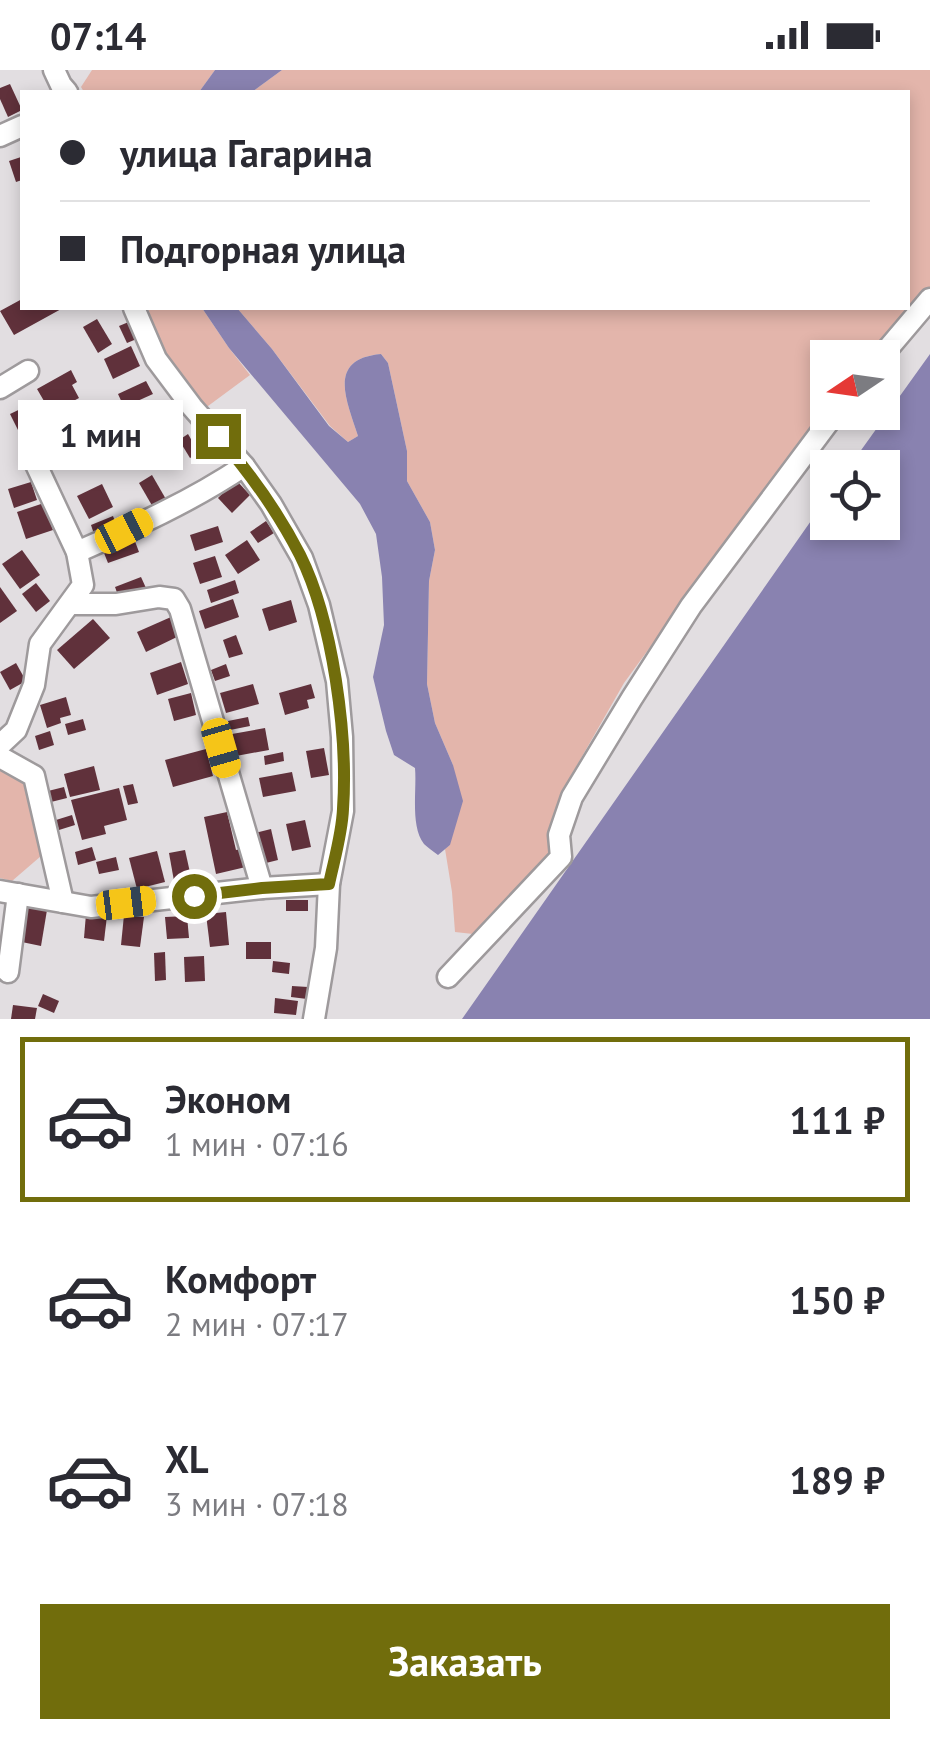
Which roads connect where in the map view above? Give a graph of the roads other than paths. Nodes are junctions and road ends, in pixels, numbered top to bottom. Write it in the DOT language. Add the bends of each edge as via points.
graph roads {
  1 [pos="930,299"];
  2 [pos="135,310"];
  3 [pos="895,340"];
  4 [pos="28,371"];
  5 [pos="0,388"];
  6 [pos="823,430"];
  7 [pos="32,456"];
  8 [pos="244,466"];
  9 [pos="77,552"];
  10 [pos="71,604"];
  11 [pos="0,745"];
  12 [pos="0,758"];
  13 [pos="329,884"];
  14 [pos="262,888"];
  15 [pos="9,893"];
  16 [pos="64,902"];
  17 [pos="8,972"];
  18 [pos="448,977"];
  19 [pos="314,1019"];
  1 -- 3 [label="street"];
  2 -- 8 [label="street" via="156,359"];
  4 -- 5 [label="street"];
  6 -- 18 [label="street" via="632,698 572,797 558,834 561,857"];
  7 -- 9 [label="street"];
  8 -- 9 [label="street"];
  8 -- 13 [label="street" via="302,558 336,681 344,811"];
  9 -- 10 [label="street" via="83,584"];
  10 -- 11 [label="street" via="40,644 34,685 16,730"];
  10 -- 14 [label="street" via="174,599"];
  12 -- 16 [label="street" via="34,776"];
  13 -- 14 [label="street"];
  13 -- 19 [label="street"];
  14 -- 16 [label="street" via="91,907"];
  15 -- 16 [label="street"];
  15 -- 17 [label="street"];
}
